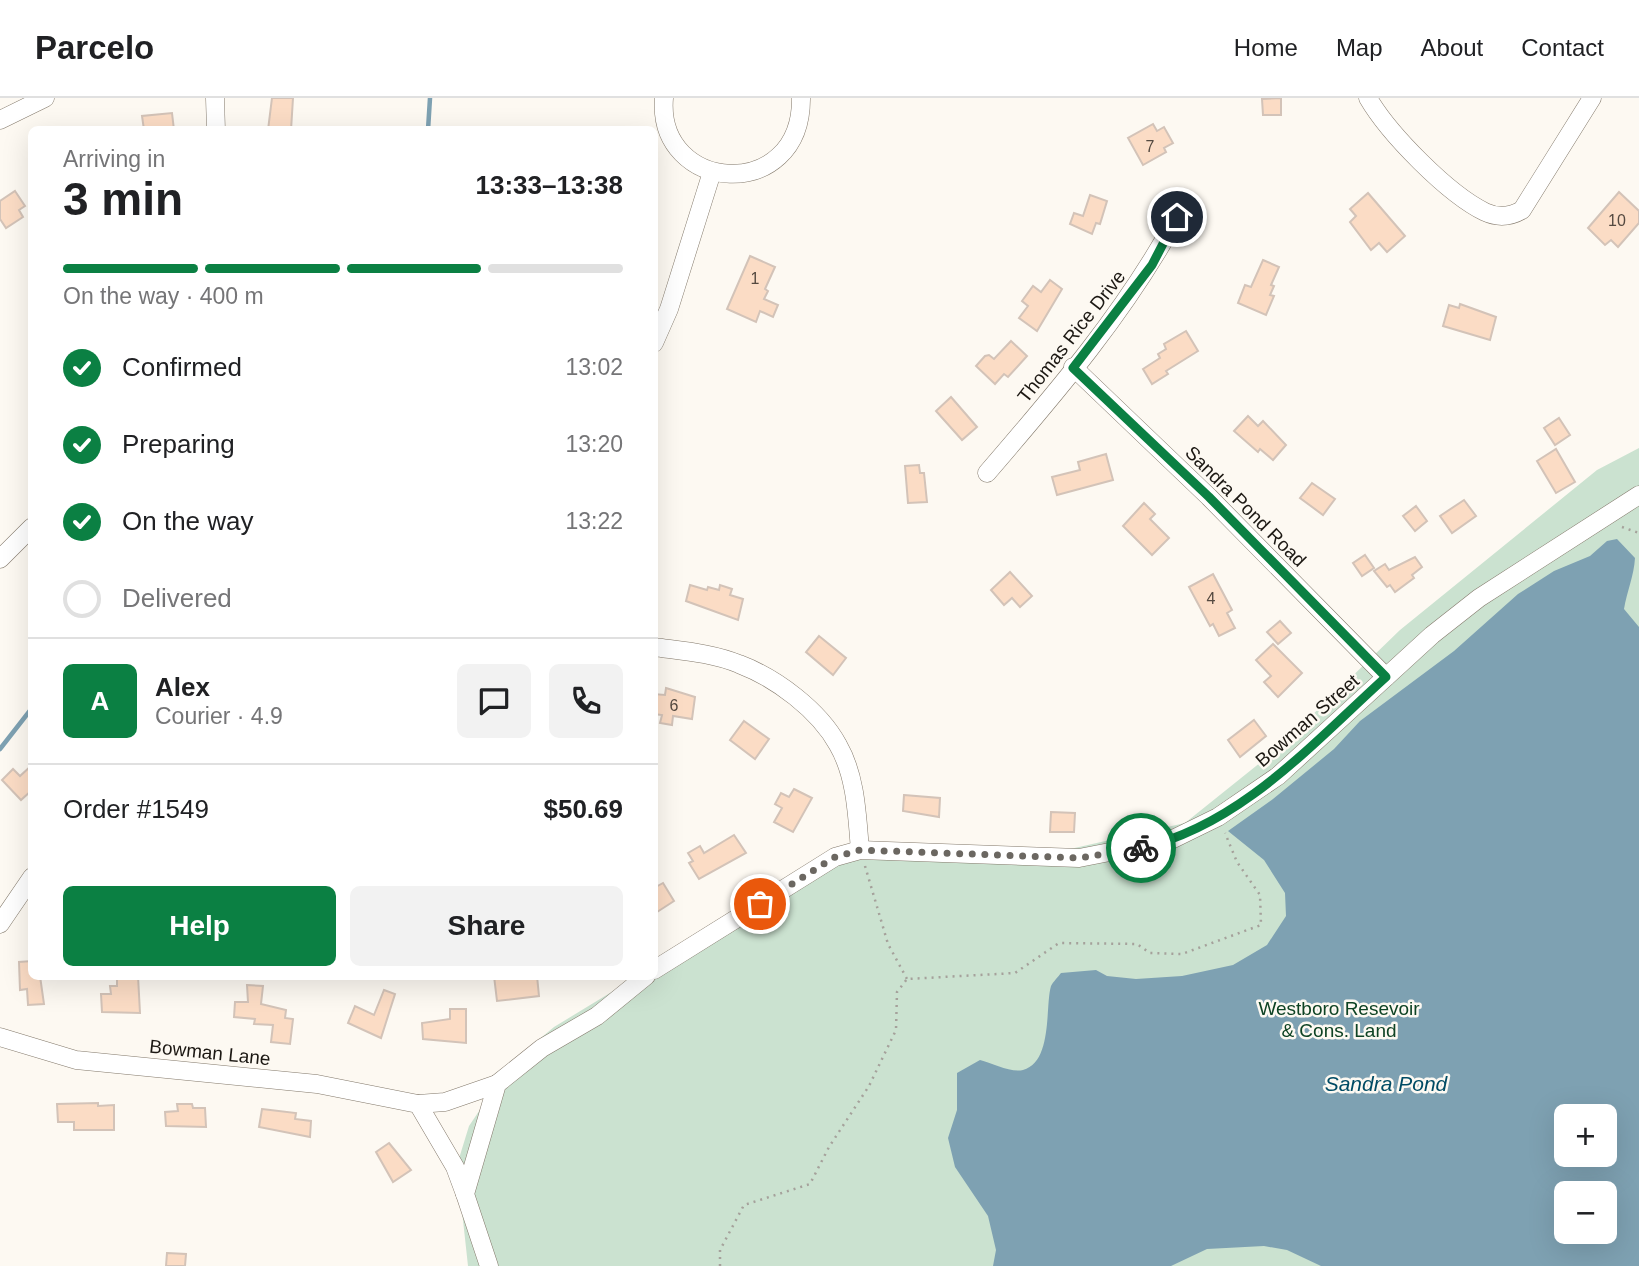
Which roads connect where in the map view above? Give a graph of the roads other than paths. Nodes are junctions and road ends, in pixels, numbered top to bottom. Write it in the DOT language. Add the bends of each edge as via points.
graph roads {
  1 [pos="45,98"];
  2 [pos="215,98"];
  3 [pos="664,98"];
  4 [pos="801,98"];
  5 [pos="1368,98"];
  6 [pos="1592,98"];
  7 [pos="0,120"];
  8 [pos="216,126"];
  9 [pos="712,172"];
  10 [pos="1177,217"];
  11 [pos="658,334"];
  12 [pos="1073,368"];
  13 [pos="987,473"];
  14 [pos="1639,495"];
  15 [pos="28,531"];
  16 [pos="0,559"];
  17 [pos="658,648"];
  18 [pos="1386,677"];
  19 [pos="860,850"];
  20 [pos="28,883"];
  21 [pos="0,924"];
  22 [pos="658,967"];
  23 [pos="641,980"];
  24 [pos="0,1037"];
  25 [pos="497,1084"];
  26 [pos="418,1104"];
  27 [pos="465,1194"];
  28 [pos="489,1266"];
  1 -- 7 [label="street"];
  2 -- 8 [label="street"];
  3 -- 9 [label="street" via="670,135 689,159"];
  4 -- 9 [label="street" via="792,141 773,160 740,176"];
  5 -- 6 [label="street" via="1381,121 1462,197 1487,213 1507,216 1522,210"];
  9 -- 11 [label="street"];
  10 -- 12 [label="street, Thomas Rice Drive" via="1152,265"];
  12 -- 13 [label="street, Thomas Rice Drive"];
  12 -- 18 [label="street, Sandra Pond Road" via="1209,497"];
  14 -- 18 [label="street, Bowman Street" via="1479,598"];
  15 -- 16 [label="street"];
  17 -- 19 [label="street" via="739,664 767,677 818,718 838,745 848,769"];
  18 -- 19 [label="street, Bowman Street" via="1299,758 1218,817 1171,840 1079,858"];
  19 -- 22 [label="street, Bowman Street" via="835,857 800,876"];
  20 -- 21 [label="street"];
  23 -- 25 [label="street"];
  24 -- 26 [label="street, Bowman Lane" via="76,1060 317,1084"];
  25 -- 26 [label="street, Bowman Lane" via="445,1102"];
  25 -- 27 [label="street"];
  26 -- 27 [label="street" via="455,1167"];
  27 -- 28 [label="street"];
}
